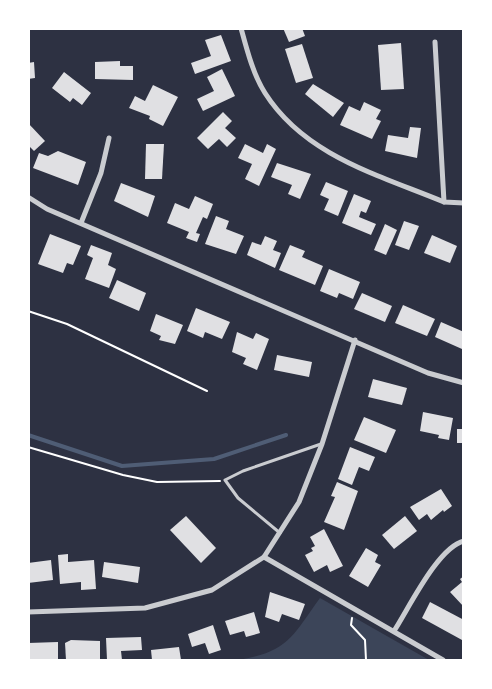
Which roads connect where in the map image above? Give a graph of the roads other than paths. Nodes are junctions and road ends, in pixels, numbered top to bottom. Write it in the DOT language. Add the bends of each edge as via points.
graph roads {
  1 [pos="241,28"];
  2 [pos="435,42"];
  3 [pos="109,138"];
  4 [pos="28,197"];
  5 [pos="444,202"];
  6 [pos="464,203"];
  7 [pos="81,223"];
  8 [pos="355,340"];
  9 [pos="464,383"];
  10 [pos="322,444"];
  11 [pos="280,533"];
  12 [pos="464,540"];
  13 [pos="264,556"];
  14 [pos="28,612"];
  15 [pos="394,631"];
  16 [pos="442,660"];
  1 -- 5 [label="street" via="253,70 265,93 308,141 327,153"];
  2 -- 5 [label="street"];
  3 -- 7 [label="street" via="101,173"];
  4 -- 7 [label="street"];
  5 -- 6 [label="street"];
  7 -- 8 [label="street"];
  8 -- 9 [label="street" via="428,373"];
  8 -- 10 [label="street"];
  10 -- 11 [label="street" via="299,502"];
  10 -- 11 [label="lane" via="225,480 238,498"];
  11 -- 13 [label="street"];
  12 -- 15 [label="street" via="455,543 436,565"];
  13 -- 14 [label="street" via="212,590 145,608"];
  13 -- 15 [label="street"];
  15 -- 16 [label="street"];
}
